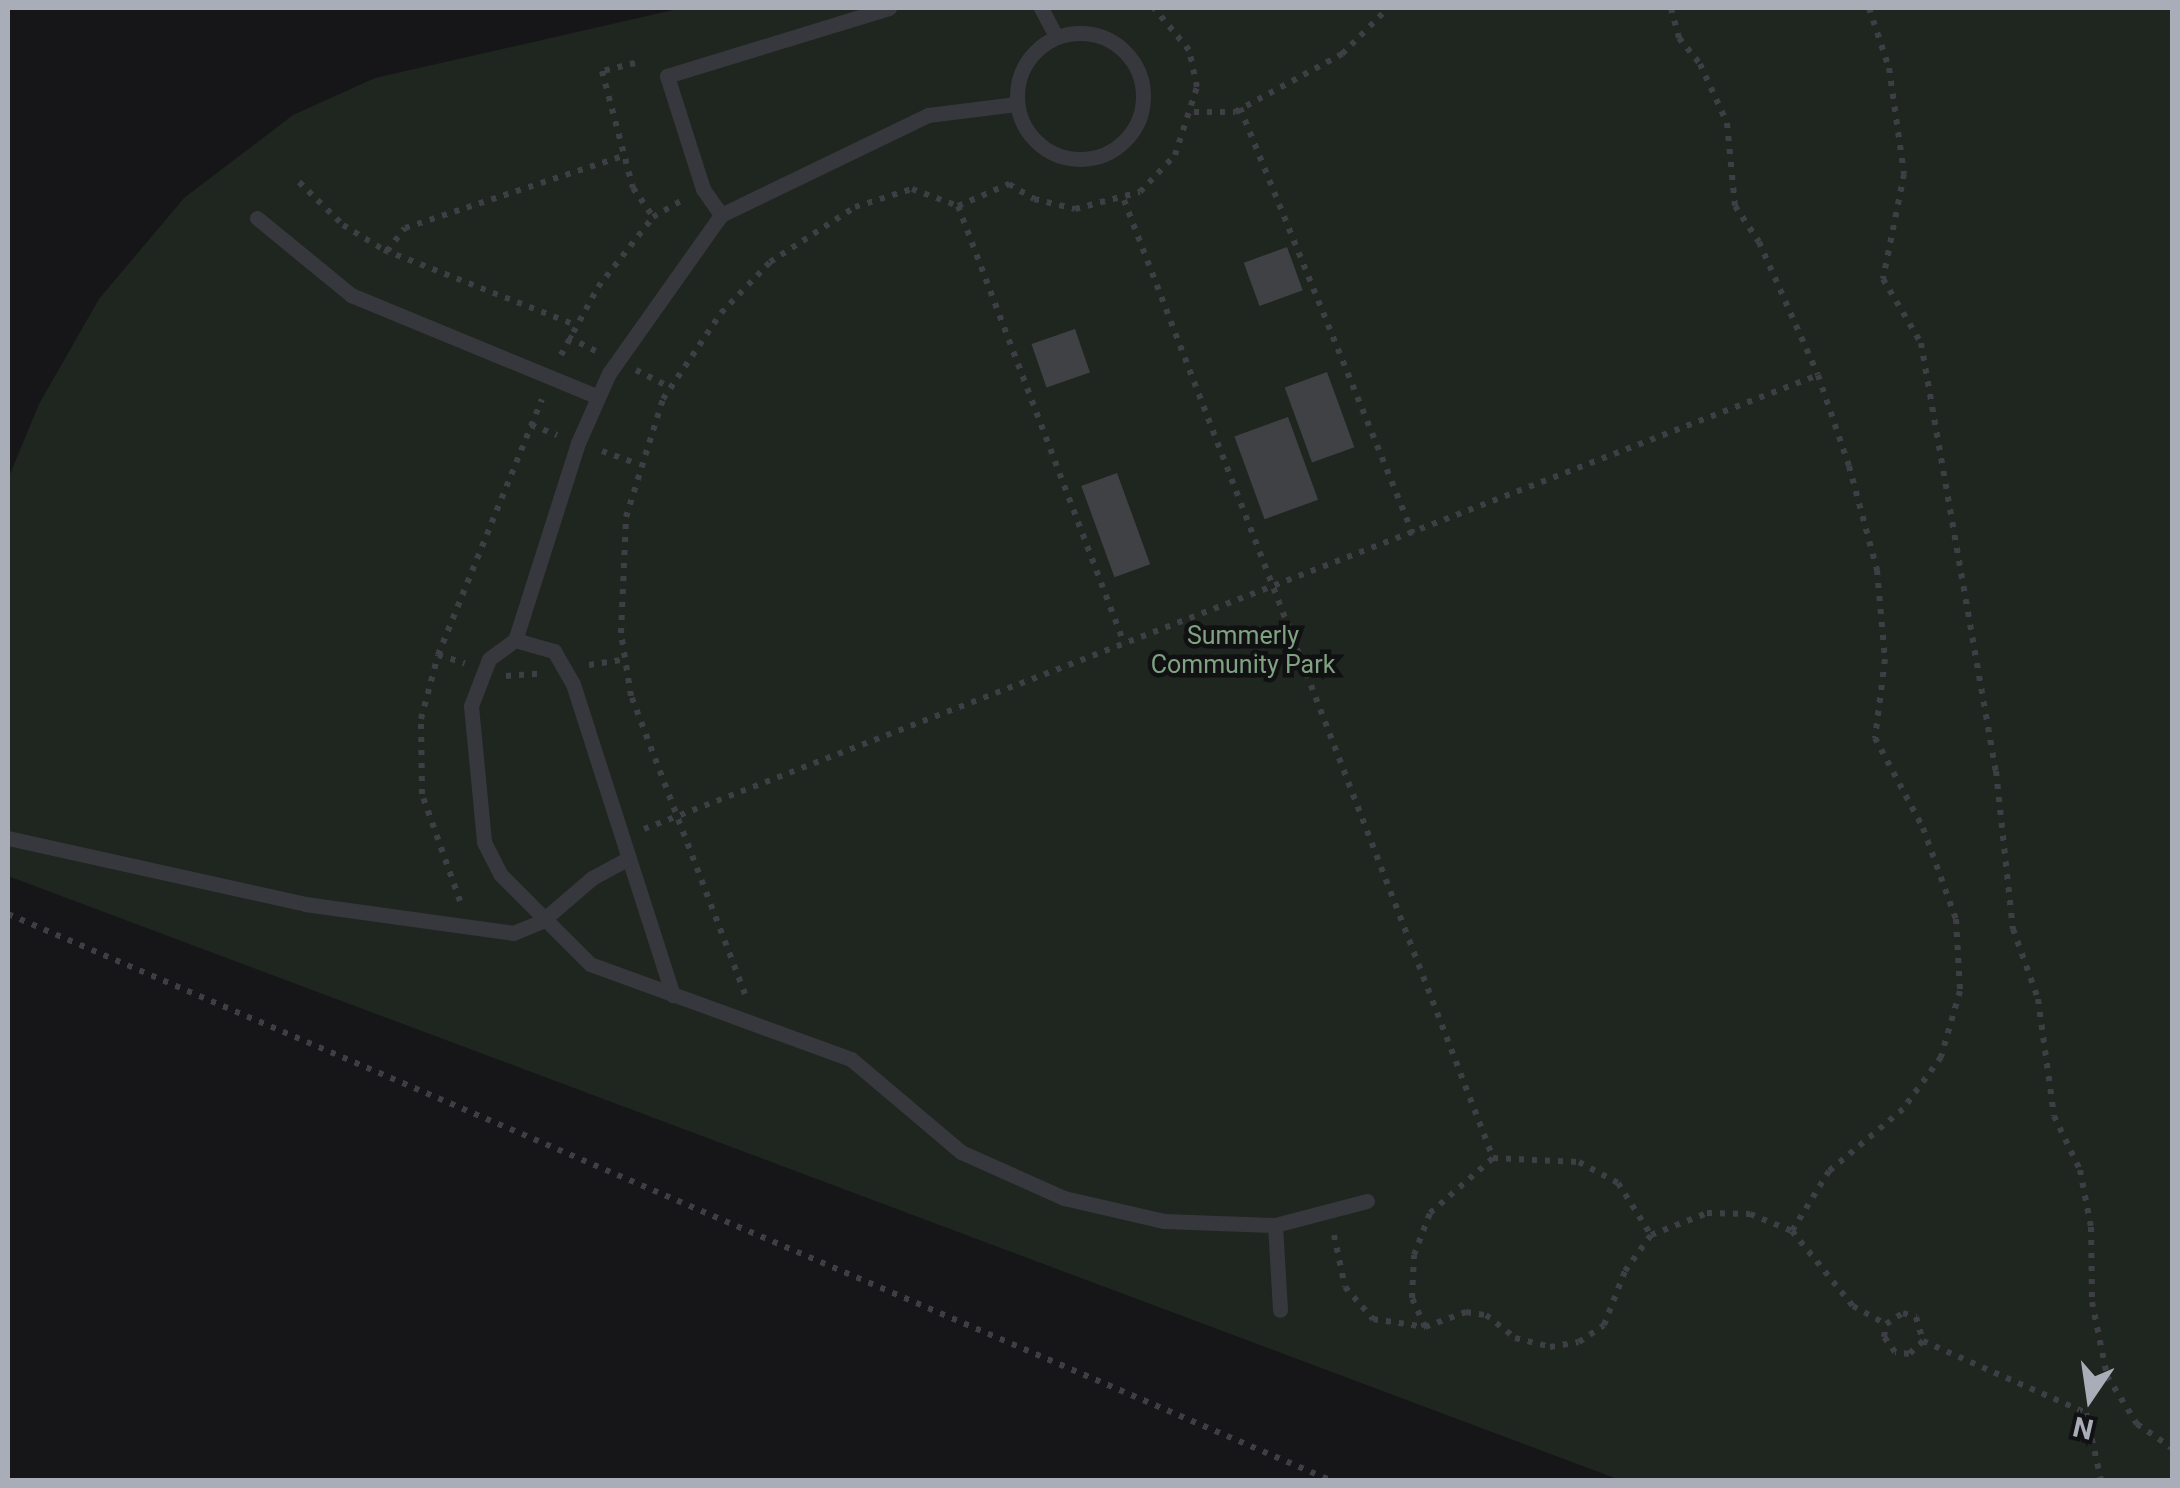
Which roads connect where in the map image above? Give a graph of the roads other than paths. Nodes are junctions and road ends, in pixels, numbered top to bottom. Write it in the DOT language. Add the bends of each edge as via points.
graph roads {
  1 [pos="889,8"];
  2 [pos="1041,8"];
  3 [pos="1056,36"];
  4 [pos="1016,104"];
  5 [pos="721,214"];
  6 [pos="257,218"];
  7 [pos="598,397"];
  8 [pos="514,640"];
  9 [pos="8,838"];
  10 [pos="629,858"];
  11 [pos="542,922"];
  12 [pos="673,995"];
  13 [pos="1367,1201"];
  14 [pos="1275,1225"];
  15 [pos="1280,1310"];
  1 -- 5 [label="lane" via="667,76 703,189"];
  2 -- 3 [label="lane"];
  3 -- 4 [label="lane" via="1024,63"];
  3 -- 4 [label="lane" via="1098,34 1132,58 1144,98 1130,137 1094,158 1072,159 1034,141"];
  4 -- 5 [label="lane" via="928,115"];
  5 -- 7 [label="lane"];
  6 -- 7 [label="lane" via="351,295"];
  7 -- 8 [label="lane"];
  8 -- 10 [label="lane" via="554,650 572,684"];
  8 -- 11 [label="lane" via="488,660 470,706 484,842 500,874"];
  9 -- 11 [label="lane" via="306,904 512,933"];
  10 -- 11 [label="lane" via="592,878"];
  10 -- 12 [label="lane"];
  11 -- 12 [label="lane" via="590,964"];
  12 -- 14 [label="lane" via="851,1059 961,1152 1064,1198 1164,1221"];
  13 -- 14 [label="lane"];
  14 -- 15 [label="lane"];
}
